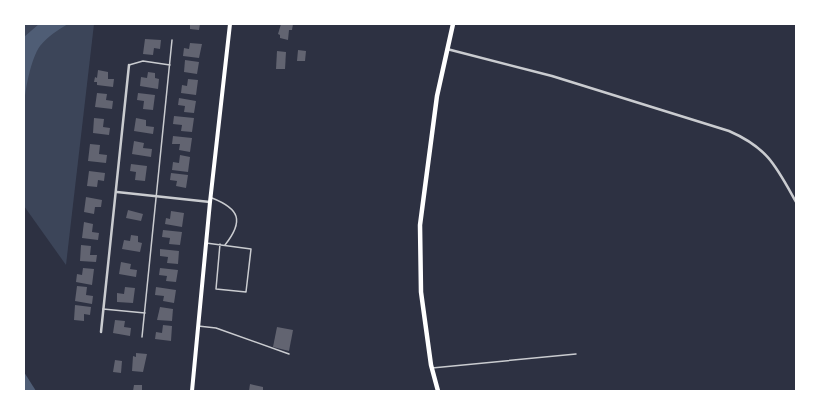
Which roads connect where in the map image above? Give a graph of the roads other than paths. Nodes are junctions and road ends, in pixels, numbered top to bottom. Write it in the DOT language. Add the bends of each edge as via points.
graph roads {
  1 [pos="230,24"];
  2 [pos="453,24"];
  3 [pos="172,40"];
  4 [pos="446,49"];
  5 [pos="129,65"];
  6 [pos="170,65"];
  7 [pos="116,192"];
  8 [pos="156,196"];
  9 [pos="210,200"];
  10 [pos="796,202"];
  11 [pos="206,243"];
  12 [pos="220,244"];
  13 [pos="225,245"];
  14 [pos="103,309"];
  15 [pos="145,313"];
  16 [pos="198,326"];
  17 [pos="101,332"];
  18 [pos="142,336"];
  19 [pos="289,354"];
  20 [pos="576,354"];
  21 [pos="432,368"];
  22 [pos="192,391"];
  23 [pos="438,391"];
  1 -- 9 [label="main road"];
  2 -- 4 [label="main road"];
  3 -- 6 [label="lane"];
  4 -- 10 [label="street" via="552,76 729,131 762,150 774,163"];
  4 -- 21 [label="main road" via="437,96 420,225 422,292"];
  5 -- 6 [label="lane" via="143,61"];
  5 -- 7 [label="street"];
  6 -- 8 [label="lane"];
  7 -- 8 [label="street"];
  7 -- 14 [label="street"];
  8 -- 9 [label="street"];
  8 -- 15 [label="lane"];
  9 -- 11 [label="main road"];
  9 -- 13 [label="lane" via="230,207 237,217 237,226"];
  11 -- 12 [label="lane"];
  11 -- 16 [label="main road"];
  12 -- 13 [label="lane"];
  12 -- 13 [label="lane" via="216,288 246,292 251,249"];
  14 -- 15 [label="lane"];
  14 -- 17 [label="street"];
  15 -- 18 [label="lane"];
  16 -- 19 [label="lane" via="216,328"];
  16 -- 22 [label="main road"];
  20 -- 21 [label="lane"];
  21 -- 23 [label="main road"];
}
